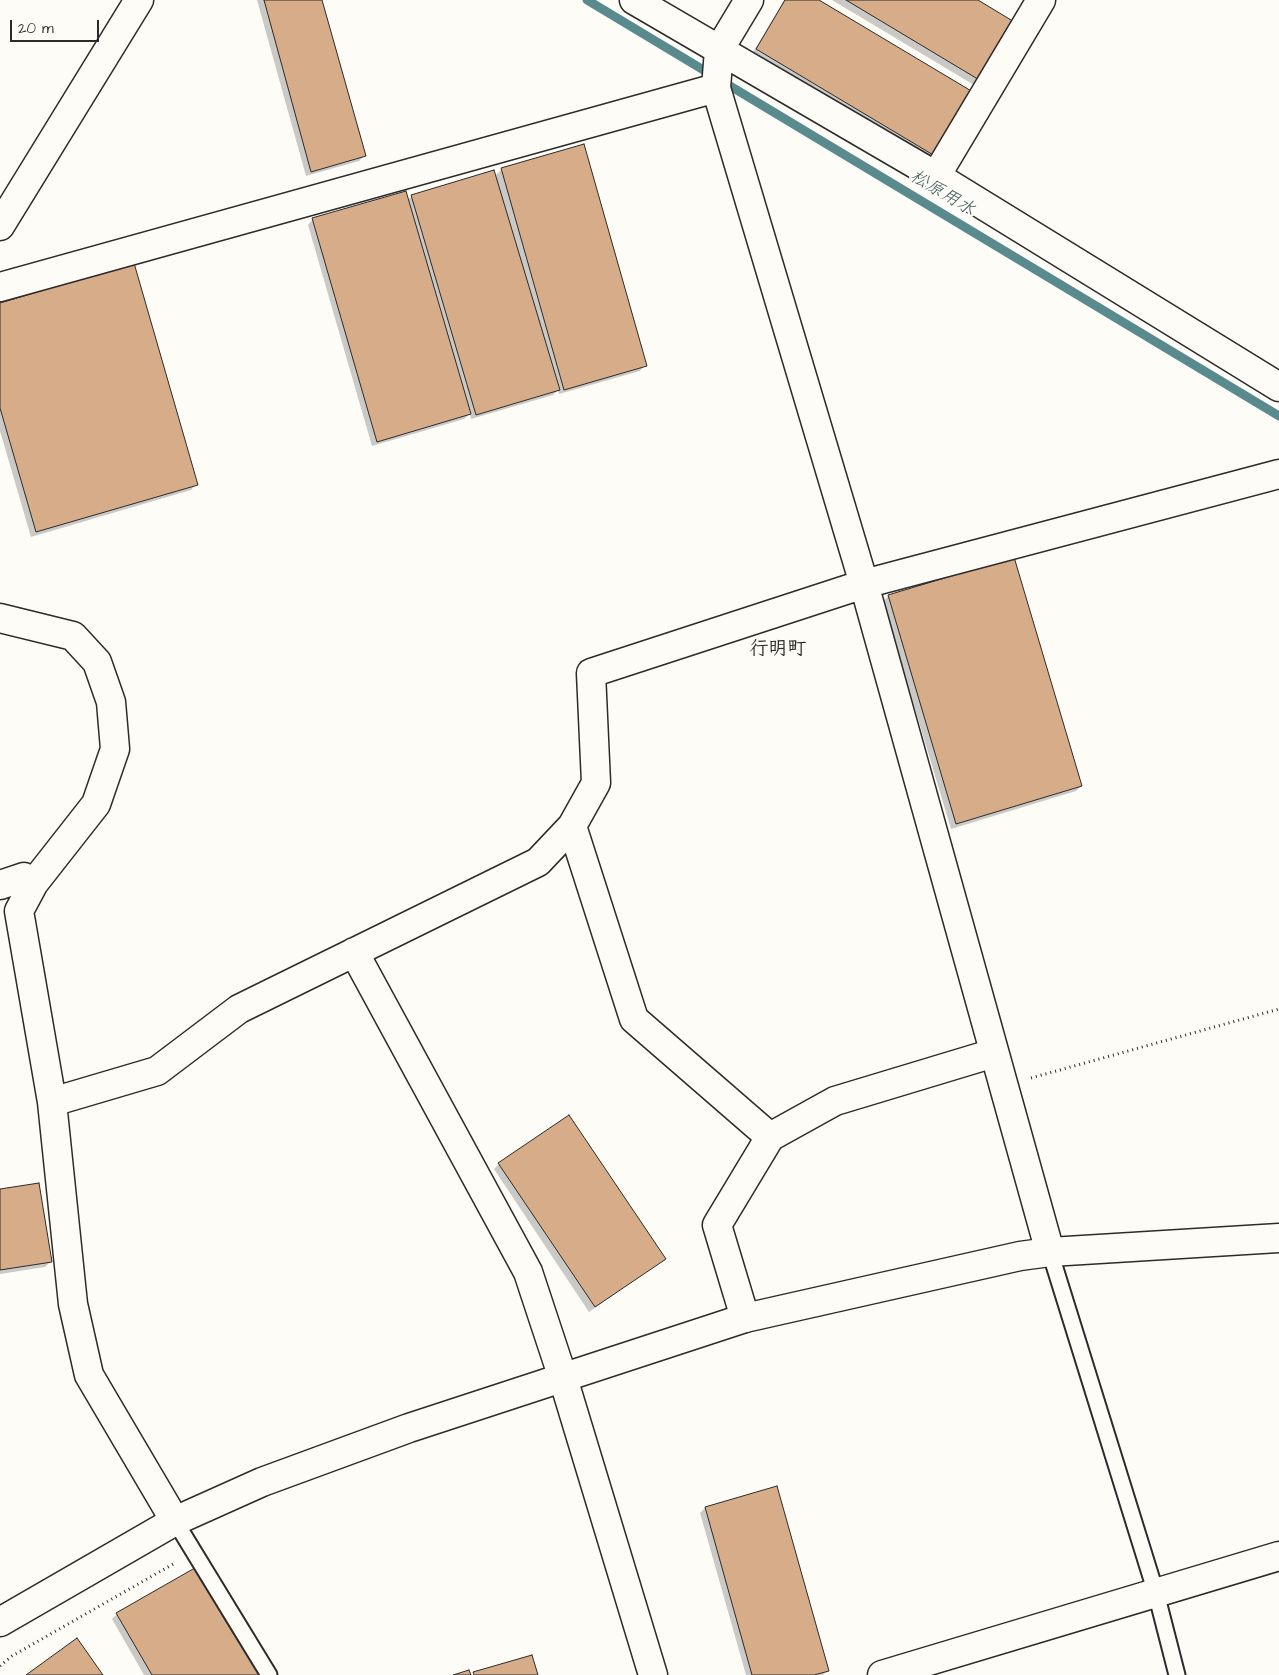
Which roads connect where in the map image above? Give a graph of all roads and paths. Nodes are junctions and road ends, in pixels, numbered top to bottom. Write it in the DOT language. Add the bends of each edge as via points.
graph roads {
  1 [pos="139,0"];
  2 [pos="634,0"];
  3 [pos="749,0"];
  4 [pos="1041,0"];
  5 [pos="719,55"];
  6 [pos="716,88"];
  7 [pos="936,176"];
  8 [pos="0,226"];
  9 [pos="0,287"];
  10 [pos="1279,387"];
  11 [pos="1279,474"];
  12 [pos="864,584"];
  13 [pos="0,618"];
  14 [pos="572,826"];
  15 [pos="34,883"];
  16 [pos="0,885"];
  17 [pos="354,952"];
  18 [pos="1279,1009"];
  19 [pos="994,1053"];
  20 [pos="1004,1086"];
  21 [pos="52,1102"];
  22 [pos="770,1137"];
  23 [pos="1279,1238"];
  24 [pos="1050,1252"];
  25 [pos="745,1318"];
  26 [pos="562,1378"];
  27 [pos="175,1521"];
  28 [pos="195,1551"];
  29 [pos="1279,1556"];
  30 [pos="1156,1593"];
  31 [pos="0,1622"];
  32 [pos="0,1666"];
  33 [pos="269,1675"];
  34 [pos="653,1675"];
  35 [pos="882,1675"];
  36 [pos="1178,1675"];
  1 -- 8 [label="street"];
  2 -- 5 [label="street"];
  3 -- 5 [label="street"];
  4 -- 7 [label="street"];
  5 -- 6 [label="street"];
  5 -- 7 [label="street"];
  6 -- 9 [label="street"];
  6 -- 12 [label="street"];
  7 -- 10 [label="street"];
  11 -- 12 [label="street"];
  12 -- 14 [label="street" via="591,673 596,783"];
  12 -- 19 [label="street"];
  13 -- 15 [label="street" via="73,636 97,662 110,702 115,749 96,804"];
  14 -- 17 [label="street" via="538,862"];
  14 -- 22 [label="street" via="634,1019"];
  15 -- 16 [label="street" via="24,877"];
  15 -- 21 [label="street" via="19,910"];
  17 -- 21 [label="street" via="239,1009 157,1070"];
  17 -- 26 [label="street" via="528,1272"];
  18 -- 20 [label="path"];
  19 -- 20 [label="street"];
  19 -- 22 [label="street" via="835,1101"];
  20 -- 24 [label="street"];
  21 -- 27 [label="street" via="73,1304 89,1375"];
  22 -- 25 [label="street" via="717,1225"];
  23 -- 24 [label="street"];
  24 -- 25 [label="street"];
  24 -- 30 [label="lane"];
  25 -- 26 [label="street"];
  26 -- 27 [label="street" via="271,1478"];
  26 -- 34 [label="street"];
  27 -- 28 [label="lane"];
  27 -- 31 [label="street"];
  28 -- 32 [label="path" via="12,1656"];
  28 -- 33 [label="lane"];
  29 -- 30 [label="street"];
  30 -- 35 [label="street"];
  30 -- 36 [label="lane"];
}
